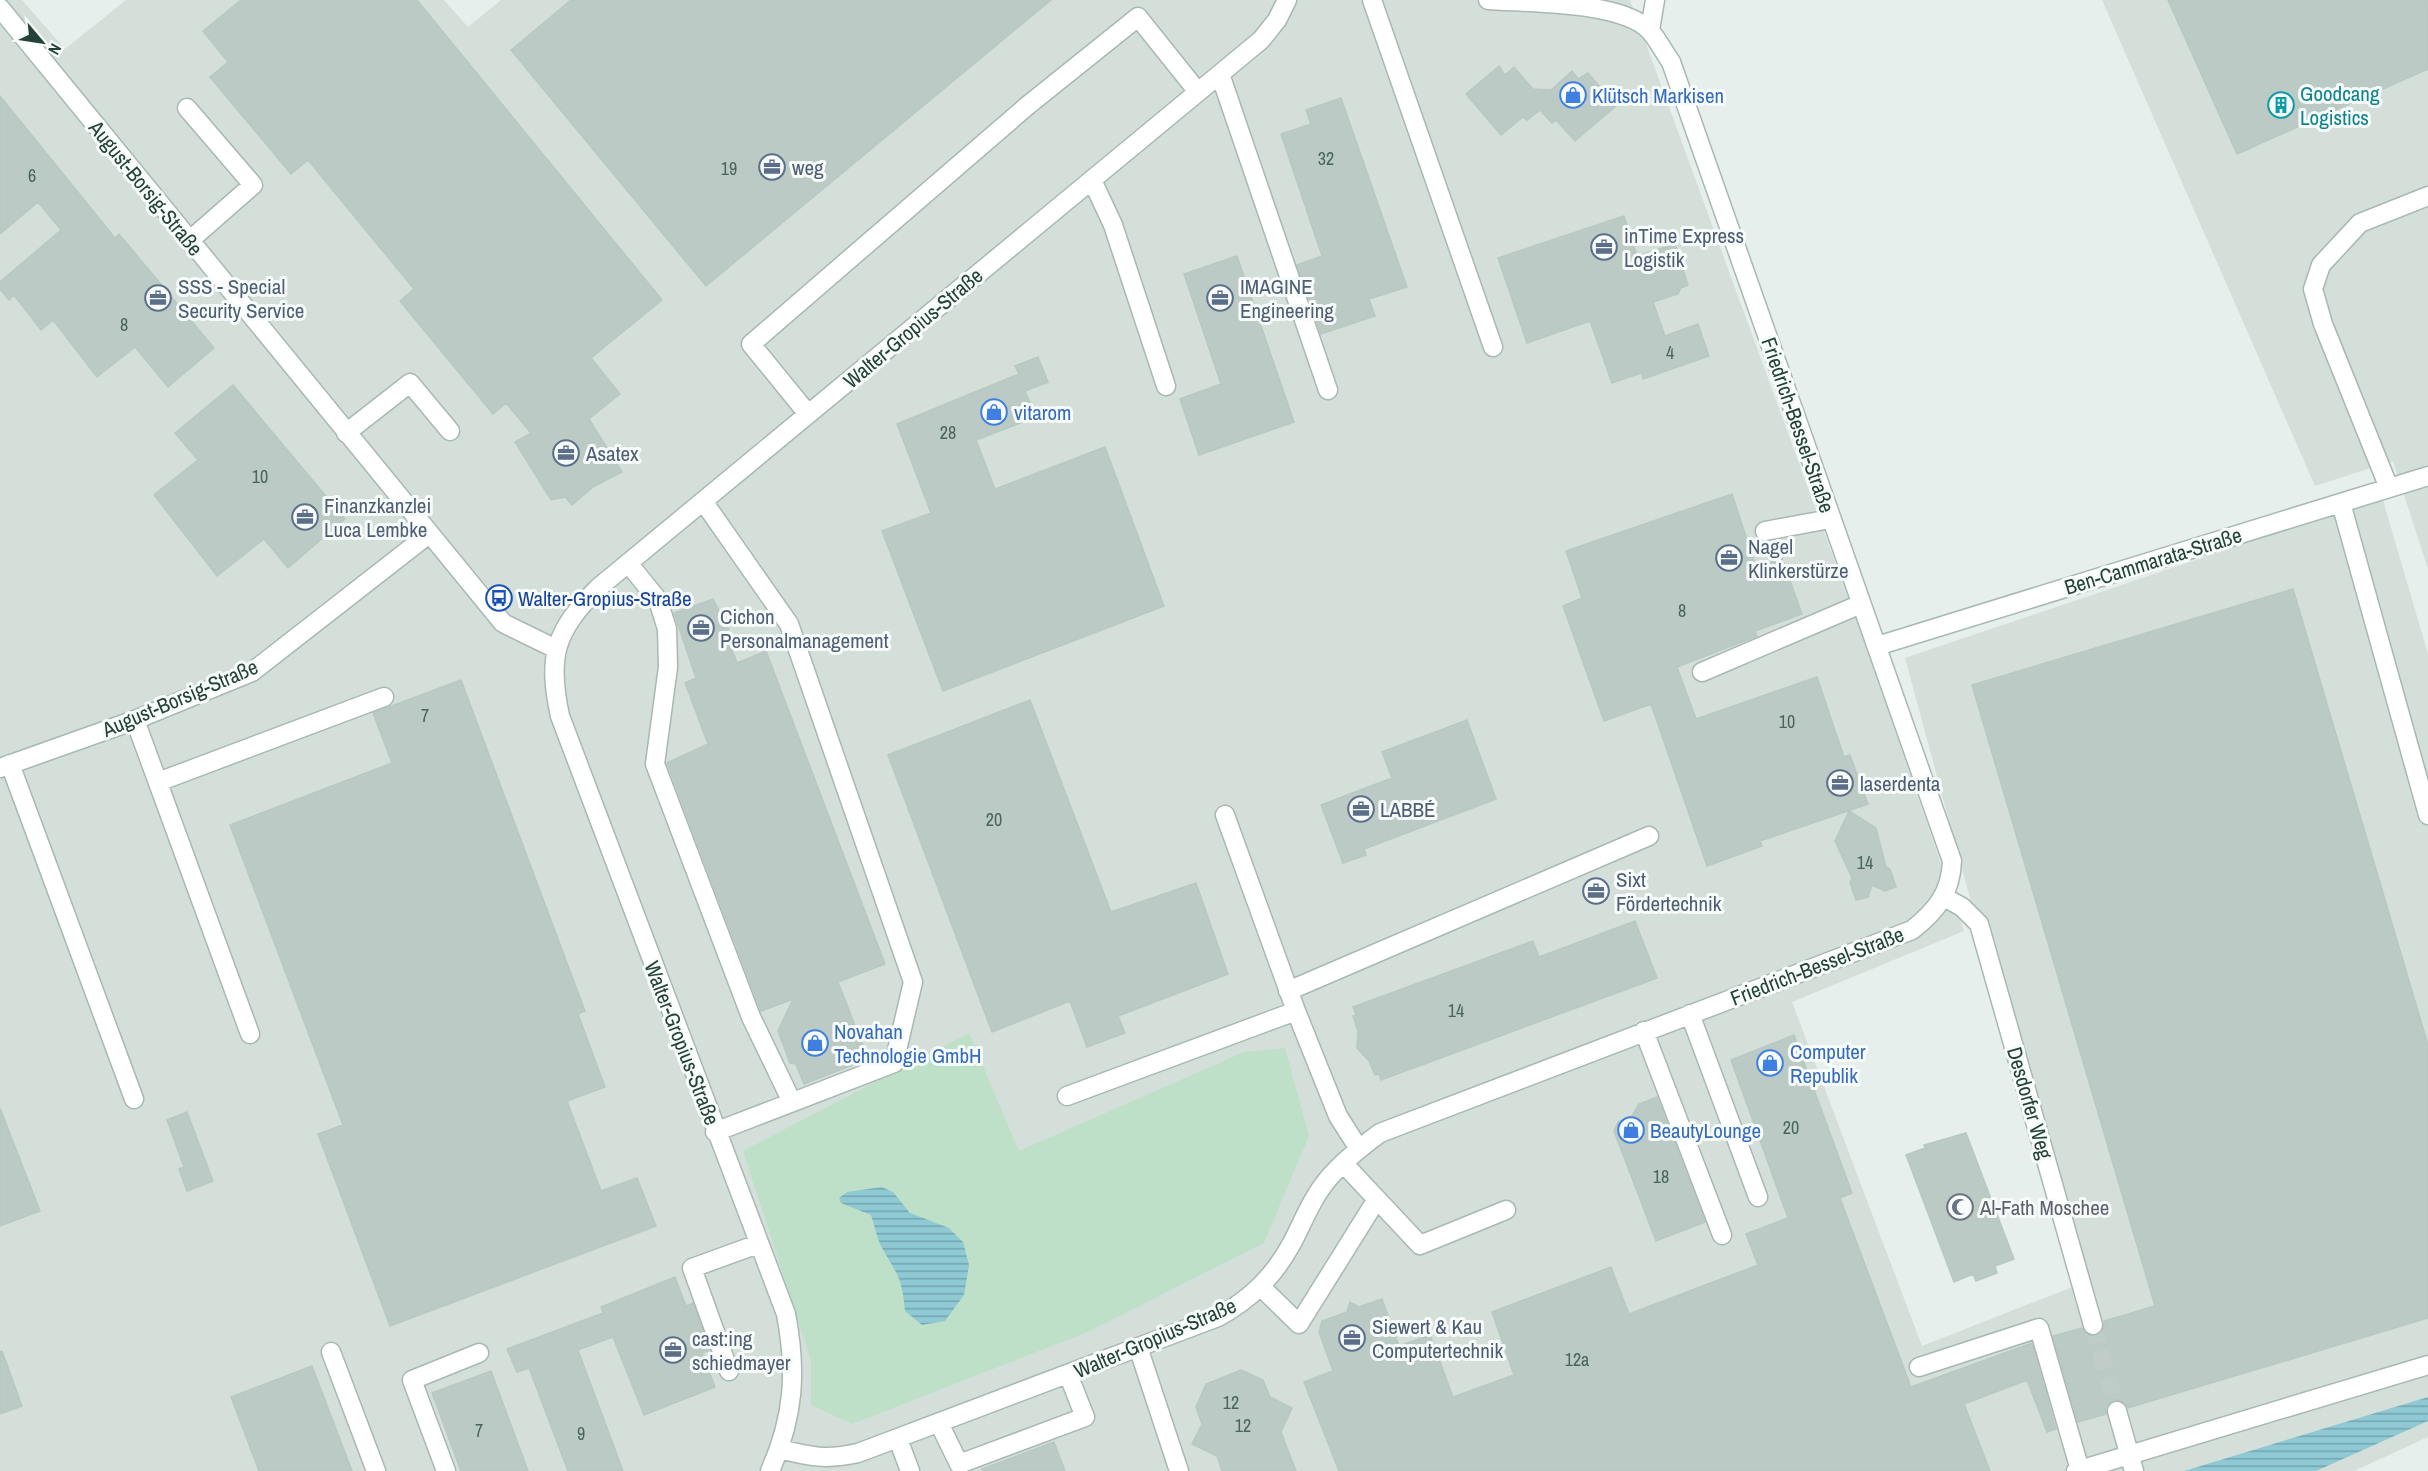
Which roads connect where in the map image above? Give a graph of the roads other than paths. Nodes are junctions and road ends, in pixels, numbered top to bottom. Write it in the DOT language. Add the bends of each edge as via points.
graph roads {
  1 [pos="1287,0"];
  2 [pos="1372,0"];
  3 [pos="1488,0"];
  4 [pos="1655,0"];
  5 [pos="0,8"];
  6 [pos="1650,30"];
  7 [pos="1220,74"];
  8 [pos="1198,92"];
  9 [pos="187,108"];
  10 [pos="1092,180"];
  11 [pos="2428,196"];
  12 [pos="189,241"];
  13 [pos="1493,347"];
  14 [pos="1166,386"];
  15 [pos="1328,390"];
  16 [pos="808,414"];
  17 [pos="450,431"];
  18 [pos="346,433"];
  19 [pos="2428,476"];
  20 [pos="2389,488"];
  21 [pos="703,501"];
  22 [pos="2341,503"];
  23 [pos="1830,519"];
  24 [pos="1766,531"];
  25 [pos="429,534"];
  26 [pos="628,563"];
  27 [pos="1861,604"];
  28 [pos="1877,645"];
  29 [pos="556,649"];
  30 [pos="1702,672"];
  31 [pos="384,697"];
  32 [pos="135,720"];
  33 [pos="5,766"];
  34 [pos="158,782"];
  35 [pos="1225,815"];
  36 [pos="2428,815"];
  37 [pos="1649,836"];
  38 [pos="1944,897"];
  39 [pos="1288,991"];
  40 [pos="1296,1011"];
  41 [pos="1690,1014"];
  42 [pos="1644,1031"];
  43 [pos="250,1034"];
  44 [pos="1067,1096"];
  45 [pos="134,1099"];
  46 [pos="791,1100"];
  47 [pos="715,1132"];
  48 [pos="1359,1149"];
  49 [pos="1343,1163"];
  50 [pos="1758,1197"];
  51 [pos="1377,1199"];
  52 [pos="1506,1210"];
  53 [pos="1722,1235"];
  54 [pos="758,1244"];
  55 [pos="1261,1287"];
  56 [pos="2092,1324"];
  57 [pos="1138,1347"];
  58 [pos="332,1352"];
  59 [pos="479,1353"];
  60 [pos="2428,1365"];
  61 [pos="1919,1367"];
  62 [pos="729,1371"];
  63 [pos="1068,1374"];
  64 [pos="2117,1411"];
  65 [pos="939,1423"];
  66 [pos="898,1439"];
  67 [pos="780,1449"];
  68 [pos="2131,1462"];
  69 [pos="2078,1470"];
  70 [pos="376,1471"];
  71 [pos="446,1471"];
  72 [pos="771,1471"];
  73 [pos="910,1471"];
  74 [pos="1179,1471"];
  1 -- 7 [label="street, Walter-Gropius-Straße" via="1261,40"];
  2 -- 13 [label="street"];
  3 -- 6 [label="street, Friedrich-Bessel-Straße" via="1607,9"];
  4 -- 6 [label="street"];
  5 -- 12 [label="street, August-Borsig-Straße"];
  6 -- 23 [label="street, Friedrich-Bessel-Straße" via="1671,62 1683,94"];
  7 -- 8 [label="street, Walter-Gropius-Straße"];
  7 -- 15 [label="street"];
  8 -- 10 [label="street, Walter-Gropius-Straße"];
  8 -- 16 [label="street" via="1138,17 1027,106 751,344"];
  9 -- 12 [label="street" via="253,185"];
  10 -- 14 [label="street" via="1113,225"];
  10 -- 16 [label="street, Walter-Gropius-Straße"];
  11 -- 20 [label="street" via="2360,223 2321,265 2313,289 2323,324"];
  12 -- 18 [label="street, August-Borsig-Straße"];
  16 -- 21 [label="street, Walter-Gropius-Straße"];
  17 -- 18 [label="street" via="410,383"];
  18 -- 25 [label="street, August-Borsig-Straße"];
  19 -- 20 [label="street, Ben-Cammarata-Straße"];
  20 -- 22 [label="street, Ben-Cammarata-Straße"];
  21 -- 26 [label="street, Walter-Gropius-Straße"];
  21 -- 46 [label="street" via="789,624 914,982 894,1063"];
  22 -- 28 [label="street, Ben-Cammarata-Straße"];
  22 -- 36 [label="street"];
  23 -- 24 [label="street"];
  23 -- 27 [label="street, Friedrich-Bessel-Straße"];
  25 -- 29 [label="street, August-Borsig-Straße" via="503,623"];
  25 -- 32 [label="street, August-Borsig-Straße" via="252,672"];
  26 -- 29 [label="street, Walter-Gropius-Straße" via="573,613"];
  26 -- 46 [label="street" via="658,600 667,628 668,667 655,764 751,1017"];
  27 -- 28 [label="street, Friedrich-Bessel-Straße"];
  27 -- 30 [label="street"];
  28 -- 38 [label="street, Friedrich-Bessel-Straße" via="1952,861 1952,875"];
  29 -- 47 [label="street, Walter-Gropius-Straße" via="552,682 560,716"];
  31 -- 34 [label="street"];
  32 -- 33 [label="street, August-Borsig-Straße"];
  32 -- 34 [label="street"];
  33 -- 45 [label="street"];
  34 -- 43 [label="street"];
  35 -- 39 [label="street"];
  37 -- 39 [label="street"];
  38 -- 41 [label="street, Friedrich-Bessel-Straße" via="1928,918 1912,930"];
  38 -- 56 [label="street, Desdorfer Weg" via="1962,907 1979,924"];
  39 -- 40 [label="street"];
  40 -- 44 [label="street"];
  40 -- 48 [label="street" via="1338,1116"];
  41 -- 42 [label="street, Friedrich-Bessel-Straße"];
  41 -- 50 [label="street"];
  42 -- 48 [label="street, Friedrich-Bessel-Straße" via="1380,1133"];
  42 -- 53 [label="street"];
  46 -- 47 [label="street"];
  47 -- 54 [label="street, Walter-Gropius-Straße"];
  48 -- 49 [label="street, Walter-Gropius-Straße"];
  49 -- 51 [label="street"];
  49 -- 55 [label="street, Walter-Gropius-Straße" via="1327,1180 1280,1264"];
  51 -- 52 [label="street" via="1420,1245"];
  51 -- 55 [label="street" via="1299,1324"];
  54 -- 62 [label="street" via="692,1268"];
  54 -- 67 [label="street, Walter-Gropius-Straße" via="786,1314 793,1350 793,1385"];
  55 -- 57 [label="street, Walter-Gropius-Straße" via="1218,1317"];
  57 -- 63 [label="street, Walter-Gropius-Straße"];
  57 -- 74 [label="street"];
  58 -- 70 [label="street"];
  59 -- 71 [label="street" via="412,1380"];
  60 -- 68 [label="street"];
  61 -- 69 [label="street" via="2039,1328"];
  63 -- 65 [label="street, Walter-Gropius-Straße"];
  63 -- 65 [label="street" via="1085,1417 959,1464"];
  64 -- 68 [label="street"];
  65 -- 66 [label="street, Walter-Gropius-Straße"];
  66 -- 67 [label="street, Walter-Gropius-Straße" via="833,1459"];
  66 -- 73 [label="street"];
  67 -- 72 [label="street, Walter-Gropius-Straße"];
  68 -- 69 [label="street"];
}
